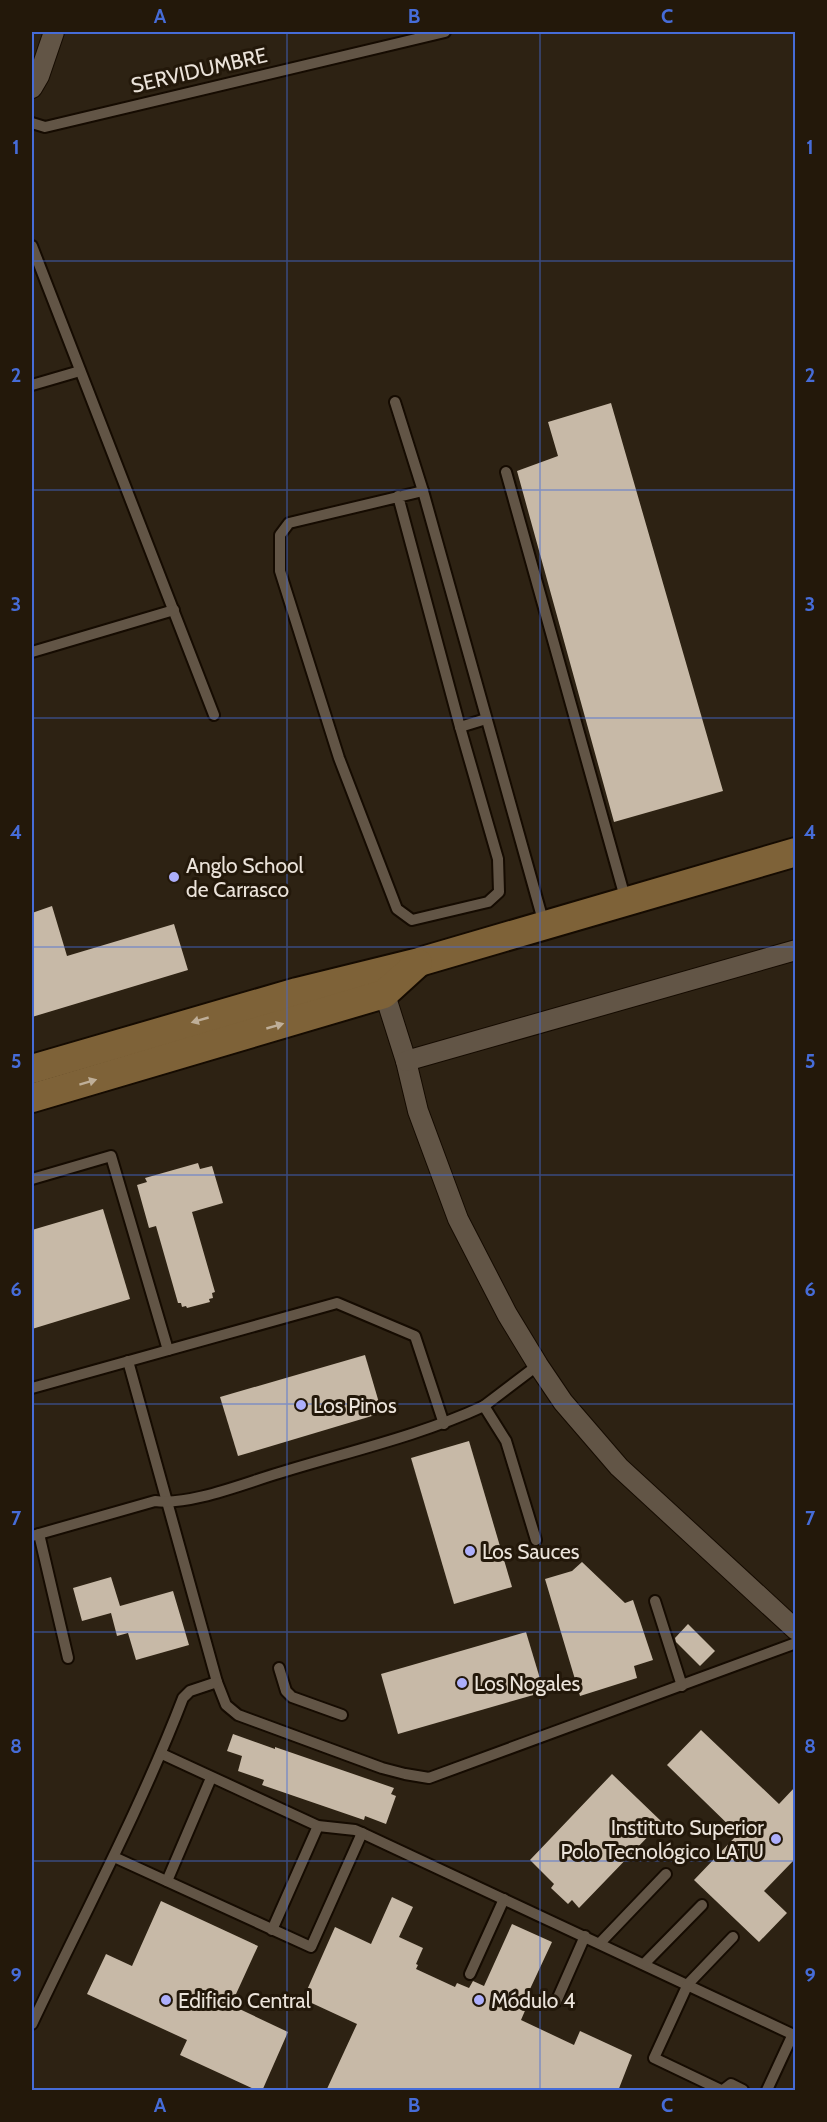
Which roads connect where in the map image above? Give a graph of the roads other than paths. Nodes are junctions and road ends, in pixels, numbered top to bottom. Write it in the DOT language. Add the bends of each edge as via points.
graph roads {
  1 [pos="54,32"];
  2 [pos="445,32"];
  3 [pos="32,88"];
  4 [pos="32,123"];
  5 [pos="32,246"];
  6 [pos="80,371"];
  7 [pos="32,385"];
  8 [pos="395,402"];
  9 [pos="506,472"];
  10 [pos="423,491"];
  11 [pos="398,496"];
  12 [pos="174,610"];
  13 [pos="32,652"];
  14 [pos="214,715"];
  15 [pos="486,719"];
  16 [pos="460,727"];
  17 [pos="795,852"];
  18 [pos="626,902"];
  19 [pos="545,924"];
  20 [pos="795,950"];
  21 [pos="381,982"];
  22 [pos="406,1061"];
  23 [pos="32,1069"];
  24 [pos="32,1098"];
  25 [pos="32,1179"];
  26 [pos="168,1350"];
  27 [pos="128,1361"];
  28 [pos="538,1365"];
  29 [pos="32,1388"];
  30 [pos="484,1406"];
  31 [pos="444,1424"];
  32 [pos="168,1503"];
  33 [pos="35,1535"];
  34 [pos="536,1540"];
  35 [pos="655,1601"];
  36 [pos="795,1630"];
  37 [pos="795,1643"];
  38 [pos="68,1658"];
  39 [pos="279,1668"];
  40 [pos="217,1682"];
  41 [pos="682,1686"];
  42 [pos="342,1715"];
  43 [pos="162,1754"];
  44 [pos="211,1778"];
  45 [pos="318,1826"];
  46 [pos="362,1833"];
  47 [pos="114,1857"];
  48 [pos="666,1874"];
  49 [pos="167,1881"];
  50 [pos="504,1899"];
  51 [pos="702,1905"];
  52 [pos="272,1930"];
  53 [pos="585,1936"];
  54 [pos="733,1937"];
  55 [pos="600,1943"];
  56 [pos="644,1964"];
  57 [pos="471,1974"];
  58 [pos="688,1984"];
  59 [pos="556,2002"];
  60 [pos="32,2024"];
  61 [pos="794,2035"];
  62 [pos="722,2091"];
  63 [pos="743,2091"];
  64 [pos="767,2091"];
  1 -- 3 [label="street"];
  2 -- 4 [label="lane, SERVIDUMBRE" via="45,127"];
  5 -- 6 [label="lane"];
  6 -- 7 [label="lane"];
  6 -- 12 [label="lane"];
  8 -- 10 [label="lane"];
  9 -- 18 [label="lane"];
  10 -- 11 [label="lane"];
  10 -- 15 [label="lane"];
  11 -- 16 [label="lane"];
  11 -- 16 [label="lane" via="289,523 280,535 280,571 339,758 397,909 412,920 488,902 499,892 498,859"];
  12 -- 13 [label="lane"];
  12 -- 14 [label="lane"];
  15 -- 16 [label="lane"];
  15 -- 19 [label="lane"];
  17 -- 18 [label="street"];
  18 -- 19 [label="street"];
  19 -- 21 [label="street" via="419,962"];
  20 -- 22 [label="street"];
  21 -- 22 [label="street"];
  21 -- 23 [label="street, one-way"];
  24 -- 21 [label="street, one-way"];
  22 -- 28 [label="street" via="418,1111 458,1219"];
  25 -- 26 [label="lane" via="111,1156"];
  26 -- 27 [label="lane"];
  26 -- 31 [label="lane" via="337,1303 415,1336"];
  27 -- 29 [label="lane"];
  27 -- 32 [label="lane"];
  28 -- 30 [label="lane"];
  28 -- 36 [label="street" via="563,1402 618,1467"];
  30 -- 31 [label="lane"];
  30 -- 34 [label="lane" via="506,1442"];
  31 -- 32 [label="lane"];
  32 -- 33 [label="lane" via="154,1501"];
  32 -- 40 [label="lane"];
  33 -- 38 [label="lane"];
  35 -- 41 [label="lane"];
  37 -- 41 [label="lane"];
  39 -- 42 [label="lane" via="286,1692 292,1697"];
  40 -- 41 [label="lane" via="226,1705 238,1714 382,1768 429,1778"];
  40 -- 43 [label="lane" via="189,1691 183,1698"];
  43 -- 44 [label="lane"];
  43 -- 47 [label="lane"];
  44 -- 45 [label="lane"];
  44 -- 49 [label="lane"];
  45 -- 46 [label="lane"];
  45 -- 52 [label="lane"];
  46 -- 50 [label="lane"];
  46 -- 52 [label="lane" via="311,1947"];
  47 -- 49 [label="lane"];
  47 -- 60 [label="lane"];
  48 -- 55 [label="lane"];
  49 -- 52 [label="lane"];
  50 -- 53 [label="lane"];
  50 -- 57 [label="lane"];
  51 -- 56 [label="lane"];
  53 -- 55 [label="lane"];
  53 -- 59 [label="lane"];
  54 -- 58 [label="lane"];
  55 -- 56 [label="lane"];
  56 -- 58 [label="lane"];
  58 -- 61 [label="lane"];
  58 -- 62 [label="lane" via="654,2058"];
  61 -- 64 [label="lane"];
  62 -- 63 [label="lane" via="731,2084"];
}
